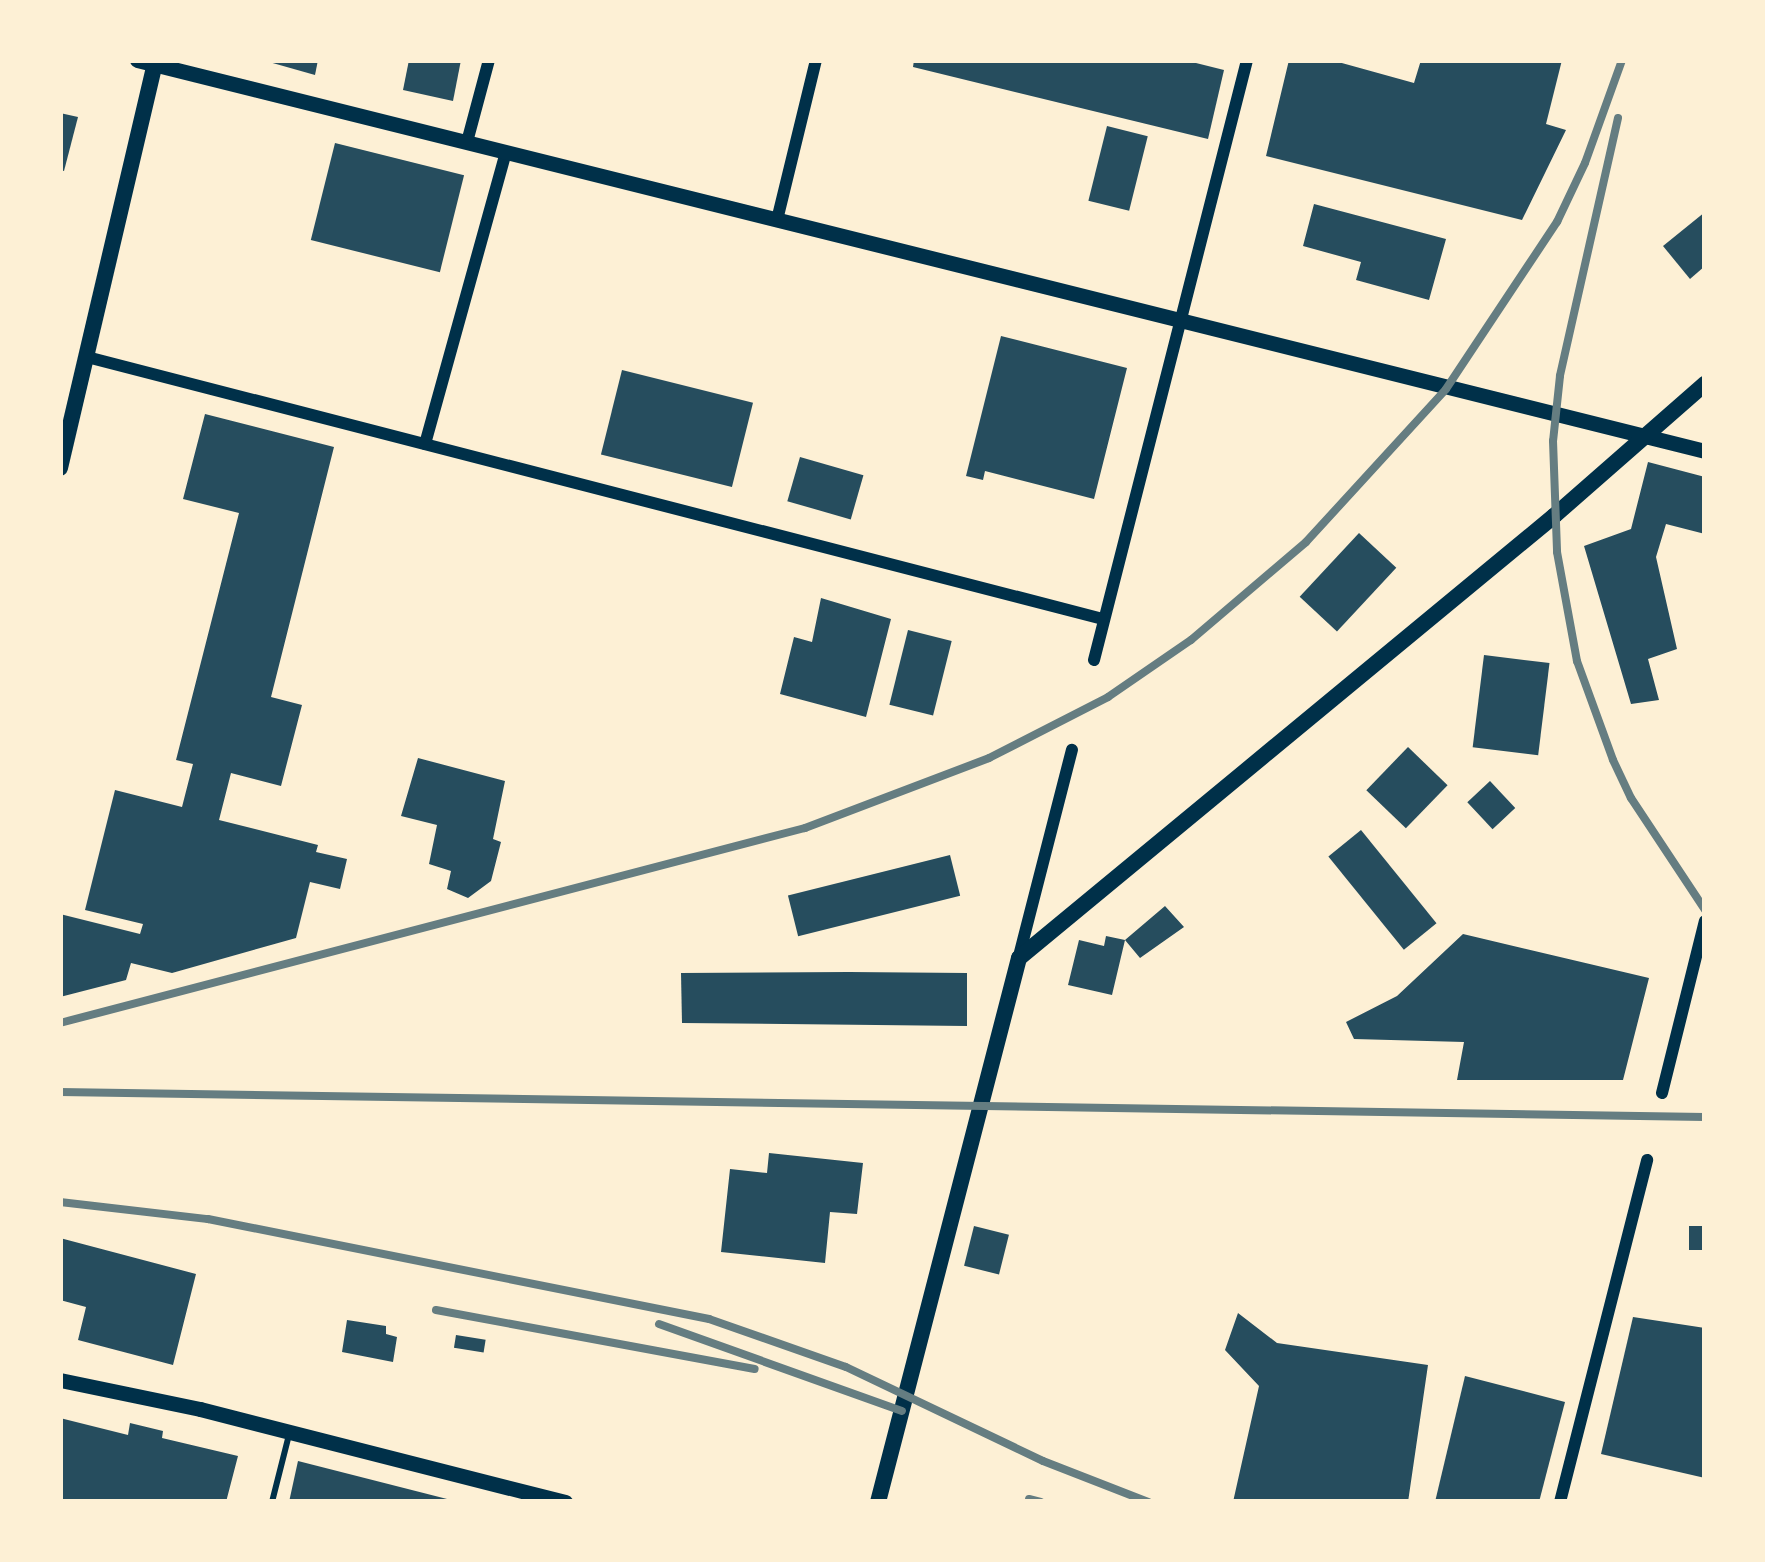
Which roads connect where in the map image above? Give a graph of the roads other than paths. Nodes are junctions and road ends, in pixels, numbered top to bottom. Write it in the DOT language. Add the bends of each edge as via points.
graph roads {
  1 [pos="489,60"];
  2 [pos="816,60"];
  3 [pos="1246,60"];
  4 [pos="150,62"];
  5 [pos="467,142"];
  6 [pos="506,152"];
  7 [pos="777,220"];
  8 [pos="1180,323"];
  9 [pos="87,357"];
  10 [pos="1705,384"];
  11 [pos="1647,435"];
  12 [pos="424,444"];
  13 [pos="1705,451"];
  14 [pos="60,468"];
  15 [pos="1103,619"];
  16 [pos="1094,660"];
  17 [pos="1072,750"];
  18 [pos="1705,921"];
  19 [pos="1019,958"];
  20 [pos="1662,1093"];
  21 [pos="1647,1160"];
  22 [pos="60,1380"];
  23 [pos="290,1432"];
  24 [pos="272,1502"];
  25 [pos="566,1502"];
  26 [pos="878,1502"];
  27 [pos="1560,1502"];
  1 -- 5 [label="street"];
  2 -- 7 [label="street"];
  3 -- 8 [label="street"];
  4 -- 5 [label="street"];
  4 -- 9 [label="main road"];
  5 -- 6 [label="street"];
  6 -- 7 [label="street"];
  6 -- 12 [label="street"];
  7 -- 8 [label="street"];
  8 -- 11 [label="street"];
  8 -- 15 [label="street"];
  9 -- 12 [label="street"];
  9 -- 14 [label="main road"];
  10 -- 11 [label="main road"];
  11 -- 13 [label="street"];
  11 -- 19 [label="main road"];
  12 -- 15 [label="street"];
  15 -- 16 [label="street"];
  17 -- 19 [label="street"];
  18 -- 20 [label="street"];
  19 -- 26 [label="main road"];
  21 -- 27 [label="street"];
  22 -- 23 [label="street"];
  23 -- 24 [label="lane"];
  23 -- 25 [label="street"];
}
